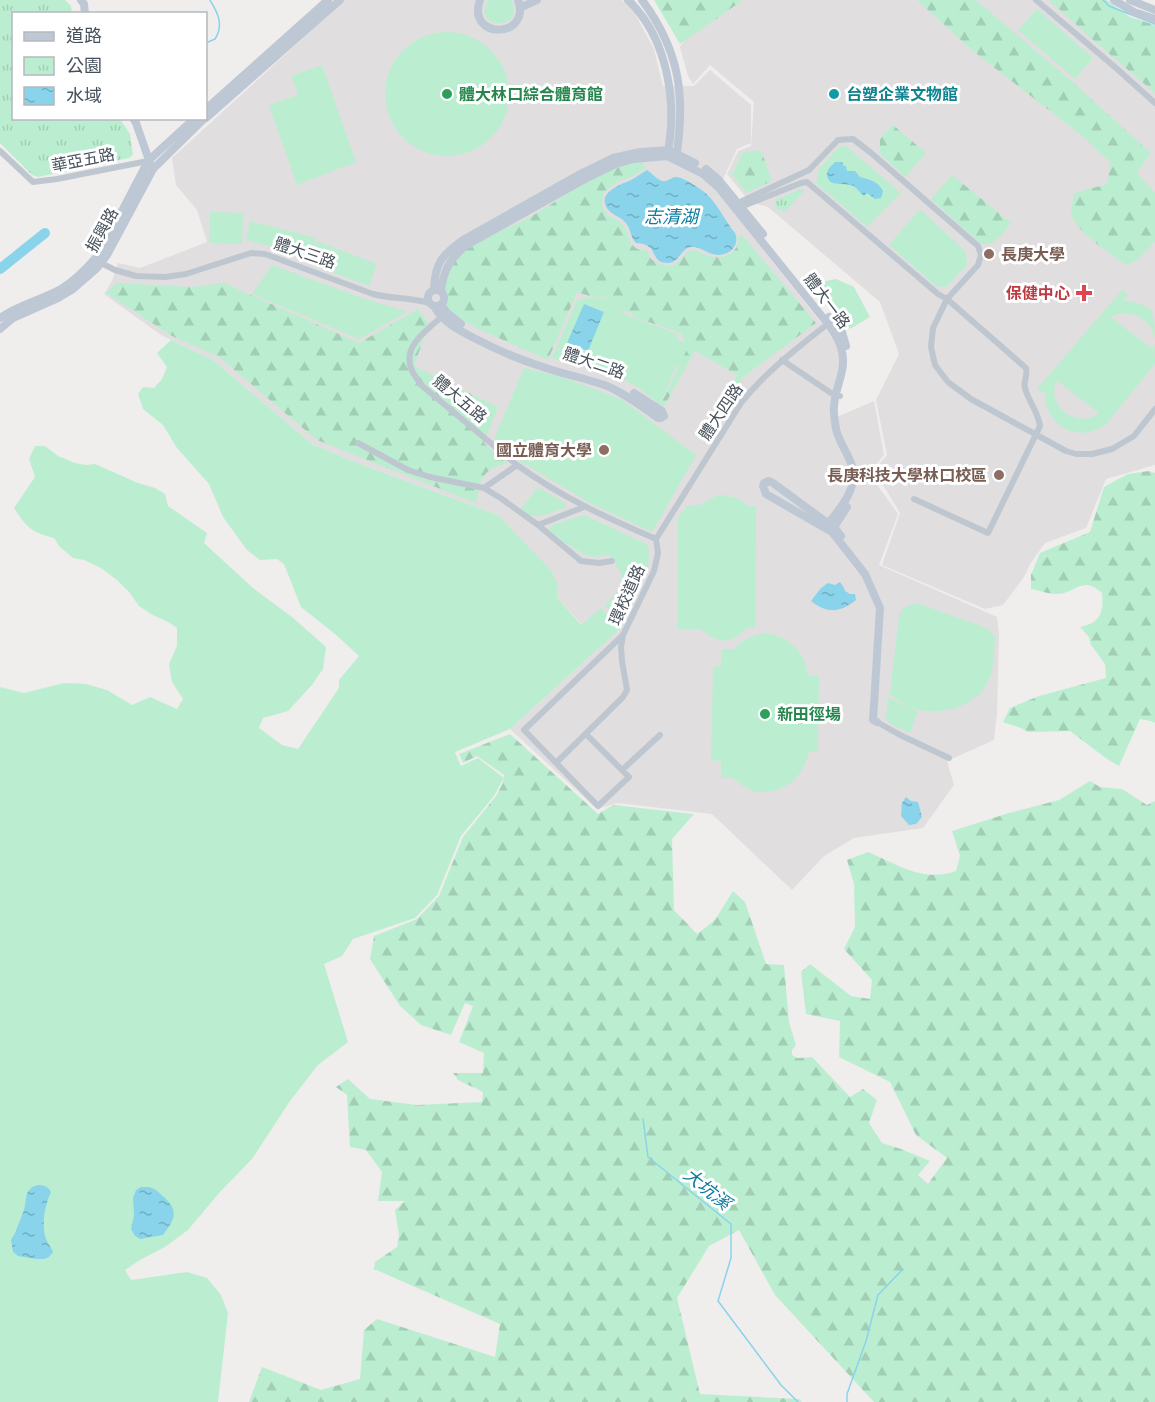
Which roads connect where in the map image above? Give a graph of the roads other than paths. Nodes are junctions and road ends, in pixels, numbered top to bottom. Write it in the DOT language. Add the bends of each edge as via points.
graph roads {
  1 [pos="328,0"];
  2 [pos="340,0"];
  3 [pos="480,0"];
  4 [pos="537,0"];
  5 [pos="628,0"];
  6 [pos="642,0"];
  7 [pos="1036,0"];
  8 [pos="1114,0"];
  9 [pos="1130,0"];
  10 [pos="519,4"];
  11 [pos="1155,10"];
  12 [pos="1155,19"];
  13 [pos="1155,103"];
  14 [pos="207,108"];
  15 [pos="207,116"];
  16 [pos="134,120"];
  17 [pos="193,120"];
  18 [pos="203,120"];
  19 [pos="0,151"];
  20 [pos="672,155"];
  21 [pos="151,165"];
  22 [pos="738,206"];
  23 [pos="98,261"];
  24 [pos="437,290"];
  25 [pos="947,299"];
  26 [pos="435,304"];
  27 [pos="441,317"];
  28 [pos="0,318"];
  29 [pos="830,322"];
  30 [pos="0,329"];
  31 [pos="782,360"];
  32 [pos="838,395"];
  33 [pos="1155,409"];
  34 [pos="1036,434"];
  35 [pos="358,442"];
  36 [pos="517,465"];
  37 [pos="484,488"];
  38 [pos="914,499"];
  39 [pos="584,507"];
  40 [pos="538,525"];
  41 [pos="830,528"];
  42 [pos="656,539"];
  43 [pos="612,561"];
  44 [pos="623,635"];
  45 [pos="877,722"];
  46 [pos="586,734"];
  47 [pos="660,735"];
  48 [pos="949,758"];
  49 [pos="556,763"];
  50 [pos="622,770"];
  1 -- 14 [label="street"];
  2 -- 15 [label="street, 振興路"];
  3 -- 10 [label="street" via="480,19 497,30 516,22"];
  4 -- 10 [label="street"];
  5 -- 20 [label="street" via="650,29 665,66 670,84"];
  6 -- 20 [label="street" via="661,27 679,81 681,110"];
  7 -- 13 [label="street"];
  8 -- 12 [label="street"];
  9 -- 11 [label="street"];
  16 -- 21 [label="street"];
  17 -- 21 [label="street, 振興路"];
  18 -- 21 [label="street, 振興路"];
  19 -- 21 [label="street, 華亞五路" via="33,183"];
  20 -- 22 [label="street, 體大一路" via="705,168"];
  20 -- 24 [label="street" via="640,152 613,158 463,240 441,260 436,271"];
  21 -- 23 [label="street, 振興路"];
  22 -- 25 [label="street" via="807,182"];
  22 -- 25 [label="street" via="809,170 838,140 853,139 978,246 978,265"];
  22 -- 29 [label="street, 體大一路"];
  23 -- 26 [label="street, 體大三路" via="136,276 165,277 251,253 265,254 373,294"];
  23 -- 28 [label="street, 振興路" via="60,290"];
  23 -- 30 [label="street, 振興路" via="80,284 13,318"];
  24 -- 26 [label="street" via="428,295"];
  24 -- 26 [label="street" via="444,299"];
  25 -- 34 [label="street" via="1026,368 1025,388 1039,418"];
  25 -- 34 [label="street" via="933,328 931,347 935,365 948,382 971,399"];
  26 -- 27 [label="street, 體大二路"];
  26 -- 27 [label="street, 體大二路" via="471,331 514,352 615,384 662,411 664,416 658,418 629,396 608,387 506,354"];
  27 -- 36 [label="street, 體大五路" via="415,342 409,355 411,369 421,385"];
  29 -- 31 [label="street, 體大四路"];
  29 -- 32 [label="street, 體大一路" via="842,349"];
  31 -- 32 [label="street"];
  31 -- 42 [label="street, 體大四路" via="741,403"];
  32 -- 41 [label="street, 體大一路" via="834,407 837,432 853,477 852,487"];
  33 -- 34 [label="street" via="1134,436 1112,449 1092,454 1066,451"];
  34 -- 38 [label="street" via="988,533"];
  35 -- 37 [label="street" via="408,470"];
  36 -- 37 [label="street"];
  36 -- 39 [label="street, 體大五路"];
  37 -- 40 [label="street"];
  39 -- 40 [label="street"];
  39 -- 42 [label="street, 體大五路"];
  40 -- 43 [label="street" via="581,561"];
  41 -- 41 [label="street" via="773,483 764,483 766,494"];
  41 -- 45 [label="street" via="865,574 880,608 873,720"];
  42 -- 44 [label="street, 環校道路" via="654,571"];
  44 -- 46 [label="street, 環校道路" via="621,661 627,690"];
  44 -- 49 [label="street" via="524,730"];
  45 -- 48 [label="street"];
  46 -- 49 [label="street"];
  46 -- 50 [label="street"];
  47 -- 50 [label="street"];
  49 -- 50 [label="street" via="598,806 629,777"];
}
